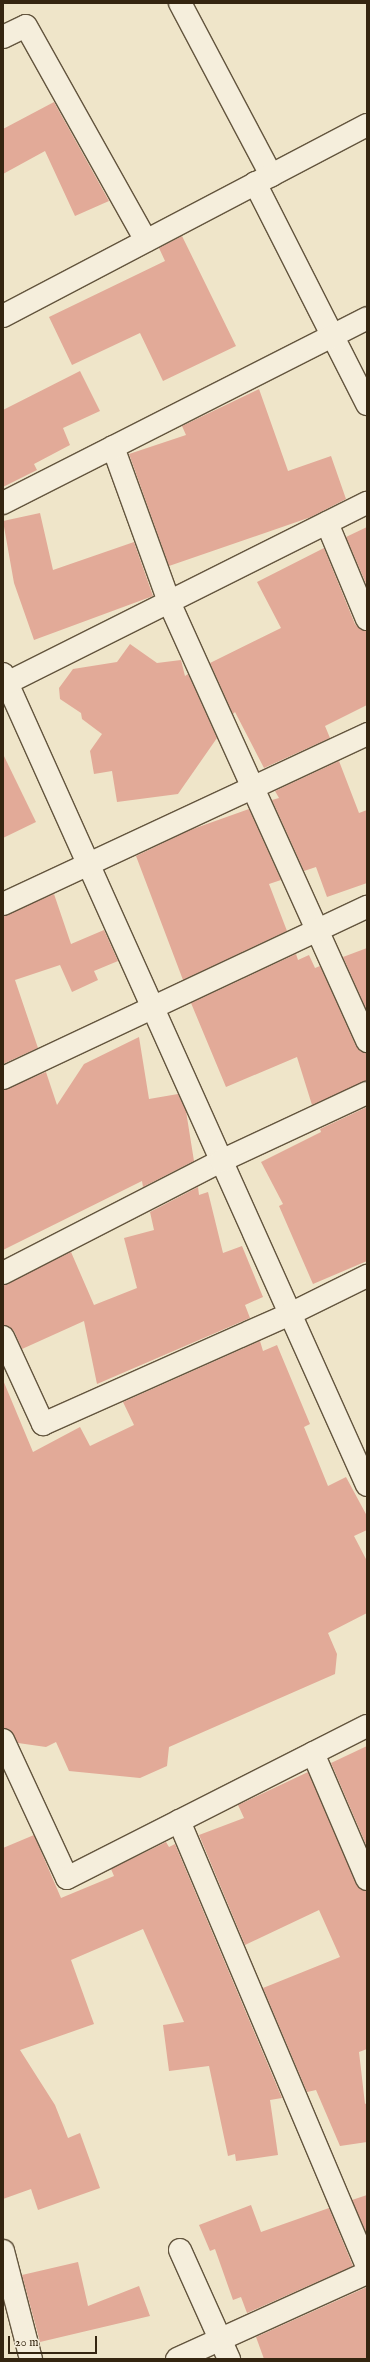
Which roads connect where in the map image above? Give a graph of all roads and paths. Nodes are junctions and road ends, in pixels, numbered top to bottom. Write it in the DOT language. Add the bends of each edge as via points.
graph roads {
  1 [pos="180,3"];
  2 [pos="3,37"];
  3 [pos="367,125"];
  4 [pos="263,179"];
  5 [pos="146,241"];
  6 [pos="3,316"];
  7 [pos="367,318"];
  8 [pos="332,336"];
  9 [pos="367,404"];
  10 [pos="113,447"];
  11 [pos="3,503"];
  12 [pos="367,503"];
  13 [pos="327,523"];
  14 [pos="169,602"];
  15 [pos="367,619"];
  16 [pos="4,680"];
  17 [pos="367,734"];
  18 [pos="253,787"];
  19 [pos="89,864"];
  20 [pos="3,904"];
  21 [pos="367,907"];
  22 [pos="317,930"];
  23 [pos="153,1008"];
  24 [pos="367,1041"];
  25 [pos="3,1078"];
  26 [pos="367,1093"];
  27 [pos="221,1161"];
  28 [pos="3,1273"];
  29 [pos="367,1276"];
  30 [pos="290,1314"];
  31 [pos="3,1337"];
  32 [pos="365,1476"];
  33 [pos="367,1726"];
  34 [pos="3,1740"];
  35 [pos="313,1753"];
  36 [pos="179,1821"];
  37 [pos="367,1879"];
  38 [pos="180,2250"];
  39 [pos="3,2251"];
  40 [pos="367,2267"];
  41 [pos="367,2273"];
  42 [pos="224,2349"];
  43 [pos="31,2359"];
  44 [pos="178,2359"];
  1 -- 4 [label="street"];
  2 -- 5 [label="street" via="26,26"];
  3 -- 4 [label="street"];
  4 -- 5 [label="street"];
  4 -- 8 [label="street"];
  5 -- 6 [label="street"];
  7 -- 8 [label="street"];
  8 -- 9 [label="street"];
  8 -- 10 [label="street"];
  10 -- 11 [label="street"];
  10 -- 14 [label="street"];
  12 -- 13 [label="street"];
  13 -- 14 [label="street"];
  13 -- 15 [label="street"];
  14 -- 16 [label="street"];
  14 -- 18 [label="street"];
  16 -- 19 [label="street"];
  17 -- 18 [label="street"];
  18 -- 19 [label="street"];
  18 -- 22 [label="street"];
  19 -- 20 [label="street"];
  19 -- 23 [label="street"];
  21 -- 22 [label="street"];
  22 -- 23 [label="street"];
  22 -- 24 [label="street"];
  23 -- 25 [label="street"];
  23 -- 27 [label="street"];
  26 -- 27 [label="street"];
  27 -- 28 [label="street"];
  27 -- 30 [label="street"];
  29 -- 30 [label="street"];
  30 -- 31 [label="street" via="43,1424"];
  30 -- 32 [label="street"];
  33 -- 35 [label="street"];
  34 -- 36 [label="street" via="67,1878"];
  35 -- 36 [label="street"];
  35 -- 37 [label="street"];
  36 -- 40 [label="street"];
  38 -- 42 [label="street"];
  39 -- 43 [label="street"];
  41 -- 42 [label="street"];
  42 -- 44 [label="street"];
}
